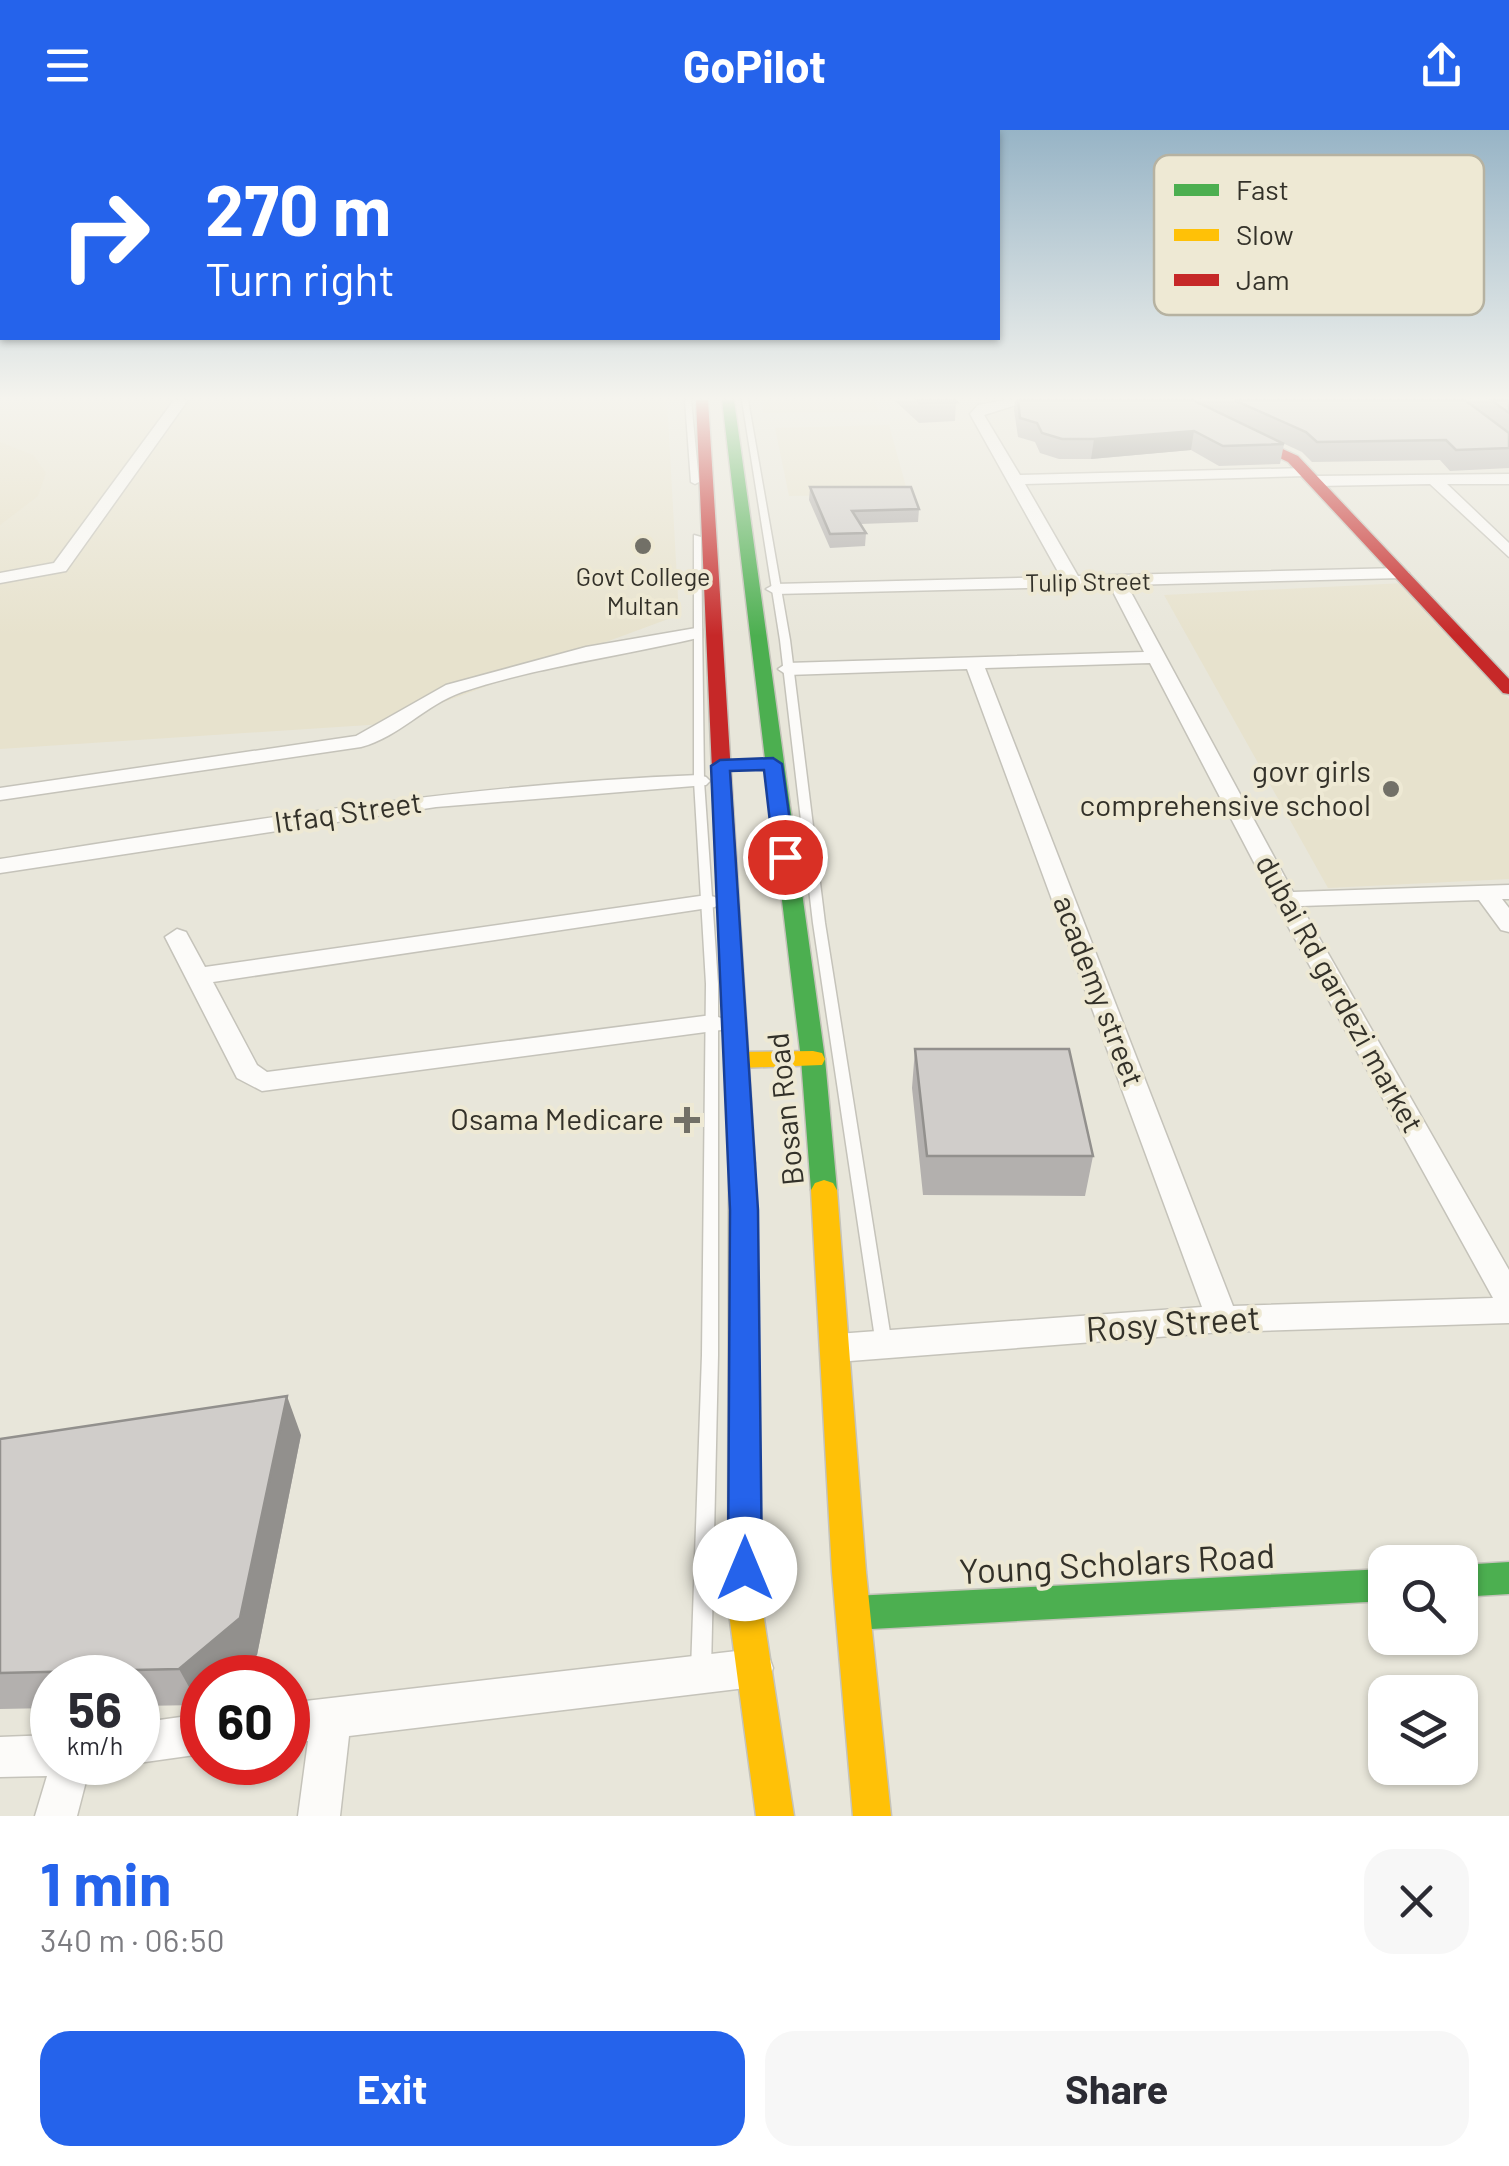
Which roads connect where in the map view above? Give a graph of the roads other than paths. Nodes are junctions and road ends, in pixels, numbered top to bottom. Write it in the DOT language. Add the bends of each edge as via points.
graph roads {
  1 [pos="124,479"];
  2 [pos="695,479"];
  3 [pos="712,479"];
  4 [pos="732,479"];
  5 [pos="757,479"];
  6 [pos="1145,479"];
  7 [pos="1312,479"];
  8 [pos="1379,479"];
  9 [pos="1509,479"];
  10 [pos="1016,480"];
  11 [pos="1434,480"];
  12 [pos="1509,552"];
  13 [pos="1401,573"];
  14 [pos="0,578"];
  15 [pos="1074,582"];
  16 [pos="1116,582"];
  17 [pos="775,589"];
  18 [pos="696,633"];
  19 [pos="1154,656"];
  20 [pos="974,663"];
  21 [pos="787,669"];
  22 [pos="1509,689"];
  23 [pos="747,765"];
  24 [pos="699,781"];
  25 [pos="0,794"];
  26 [pos="0,866"];
  27 [pos="1498,892"];
  28 [pos="1285,899"];
  29 [pos="707,902"];
  30 [pos="1509,924"];
  31 [pos="178,937"];
  32 [pos="197,976"];
  33 [pos="712,1024"];
  34 [pos="812,1058"];
  35 [pos="739,1060"];
  36 [pos="1509,1298"];
  37 [pos="1509,1310"];
  38 [pos="1222,1319"];
  39 [pos="884,1345"];
  40 [pos="837,1348"];
  41 [pos="1509,1578"];
  42 [pos="1478,1579"];
  43 [pos="1368,1585"];
  44 [pos="853,1613"];
  45 [pos="754,1668"];
  46 [pos="700,1673"];
  47 [pos="331,1718"];
  48 [pos="310,1720"];
  49 [pos="30,1756"];
  50 [pos="0,1757"];
  51 [pos="65,1785"];
  52 [pos="56,1816"];
  53 [pos="319,1816"];
  54 [pos="775,1816"];
  55 [pos="872,1816"];
  1 -- 14 [label="street" via="60,567"];
  2 -- 18 [label="lane"];
  3 -- 23 [label="main road, Bosan Road"];
  4 -- 23 [label="main road, Bosan Road"];
  5 -- 17 [label="lane"];
  6 -- 10 [label="street"];
  7 -- 13 [label="main road"];
  8 -- 11 [label="street"];
  9 -- 11 [label="street"];
  10 -- 15 [label="street"];
  11 -- 12 [label="street"];
  13 -- 16 [label="street, Tulip Street"];
  13 -- 22 [label="main road"];
  15 -- 16 [label="street, Tulip Street"];
  15 -- 17 [label="street, Tulip Street"];
  16 -- 19 [label="street, dubai Rd gardezi market"];
  17 -- 21 [label="lane"];
  18 -- 24 [label="lane"];
  18 -- 25 [label="street" via="586,653 453,689 390,731 360,741"];
  19 -- 20 [label="street"];
  19 -- 28 [label="street, dubai Rd gardezi market"];
  20 -- 21 [label="street"];
  20 -- 38 [label="street, academy street"];
  21 -- 39 [label="lane"];
  23 -- 34 [label="main road, Bosan Road"];
  23 -- 35 [label="main road, Bosan Road"];
  24 -- 26 [label="street, Itfaq Street" via="602,783 414,802"];
  24 -- 29 [label="lane"];
  27 -- 28 [label="street"];
  27 -- 30 [label="street"];
  28 -- 36 [label="street, dubai Rd gardezi market"];
  29 -- 32 [label="street"];
  29 -- 33 [label="lane"];
  31 -- 32 [label="street"];
  32 -- 33 [label="street" via="247,1070 262,1082"];
  33 -- 46 [label="lane"];
  34 -- 35 [label="main road"];
  34 -- 40 [label="main road, Bosan Road"];
  35 -- 45 [label="main road, Bosan Road" via="745,1606"];
  37 -- 38 [label="street, Rosy Street"];
  38 -- 39 [label="street, Rosy Street"];
  39 -- 40 [label="street, Rosy Street"];
  40 -- 44 [label="main road, Bosan Road"];
  41 -- 42 [label="main road"];
  43 -- 44 [label="main road, Young Scholars Road"];
  44 -- 55 [label="main road, Bosan Road"];
  45 -- 46 [label="street"];
  45 -- 54 [label="main road, Bosan Road"];
  46 -- 47 [label="street"];
  47 -- 48 [label="street"];
  47 -- 53 [label="street"];
  49 -- 50 [label="street"];
  51 -- 52 [label="street"];
}
